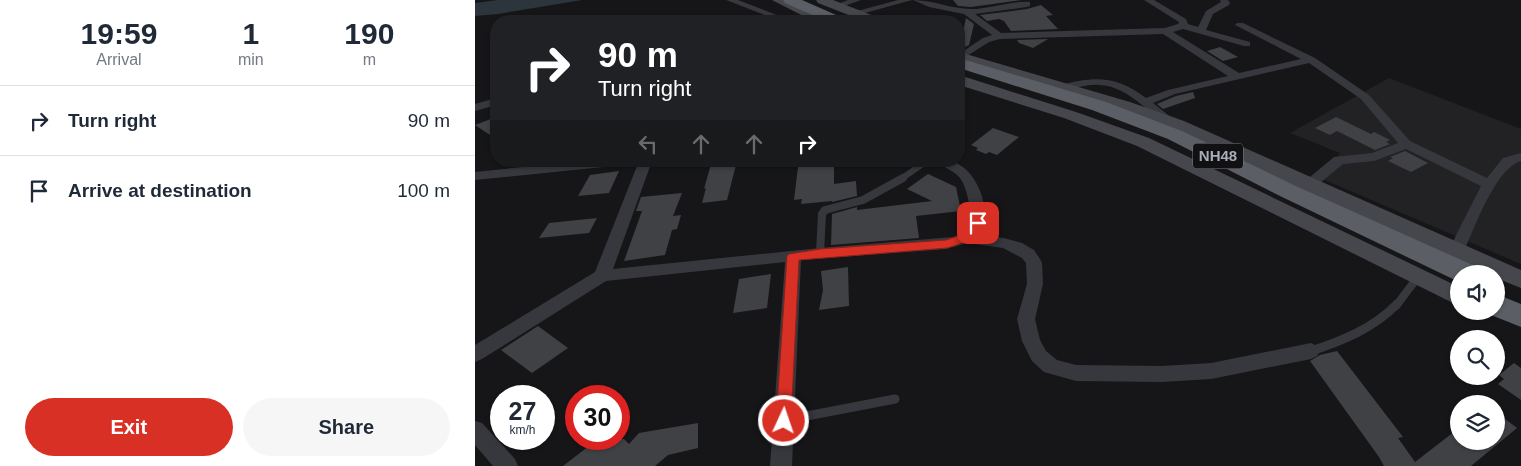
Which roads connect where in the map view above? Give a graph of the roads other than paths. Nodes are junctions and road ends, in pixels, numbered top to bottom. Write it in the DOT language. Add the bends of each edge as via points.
graph roads {
  1 [pos="730,0"];
  2 [pos="778,0"];
  3 [pos="790,0"];
  4 [pos="810,0"];
  5 [pos="822,0"];
  6 [pos="857,0"];
  7 [pos="908,0"];
  8 [pos="917,0"];
  9 [pos="965,0"];
  10 [pos="1148,0"];
  11 [pos="1224,0"];
  12 [pos="1027,4"];
  13 [pos="836,6"];
  14 [pos="972,13"];
  15 [pos="771,15"];
  16 [pos="806,15"];
  17 [pos="824,15"];
  18 [pos="851,15"];
  19 [pos="852,15"];
  20 [pos="862,15"];
  21 [pos="1183,26"];
  22 [pos="1240,26"];
  23 [pos="1165,31"];
  24 [pos="1201,31"];
  25 [pos="999,36"];
  26 [pos="1247,44"];
  27 [pos="965,56"];
  28 [pos="1311,60"];
  29 [pos="965,62"];
  30 [pos="965,63"];
  31 [pos="965,63"];
  32 [pos="1237,77"];
  33 [pos="965,82"];
  34 [pos="1065,87"];
  35 [pos="1145,102"];
  36 [pos="490,103"];
  37 [pos="475,108"];
  38 [pos="1168,122"];
  39 [pos="1406,144"];
  40 [pos="1521,157"];
  41 [pos="564,167"];
  42 [pos="644,167"];
  43 [pos="918,167"];
  44 [pos="956,167"];
  45 [pos="475,176"];
  46 [pos="1309,184"];
  47 [pos="1489,184"];
  48 [pos="965,238"];
  49 [pos="1457,251"];
  50 [pos="820,253"];
  51 [pos="793,256"];
  52 [pos="1450,266"];
  53 [pos="602,276"];
  54 [pos="1417,278"];
  55 [pos="1521,280"];
  56 [pos="1450,283"];
  57 [pos="1505,291"];
  58 [pos="1450,293"];
  59 [pos="1521,298"];
  60 [pos="1505,309"];
  61 [pos="1521,316"];
  62 [pos="1505,318"];
  63 [pos="1521,326"];
  64 [pos="1311,351"];
  65 [pos="475,354"];
  66 [pos="895,399"];
  67 [pos="784,421"];
  68 [pos="475,430"];
  69 [pos="507,466"];
  70 [pos="781,466"];
  1 -- 15 [label="street"];
  2 -- 16 [label="main road"];
  3 -- 17 [label="highway"];
  4 -- 18 [label="highway"];
  5 -- 13 [label="main road"];
  6 -- 13 [label="street"];
  7 -- 20 [label="street"];
  8 -- 14 [label="street"];
  9 -- 14 [label="street"];
  10 -- 21 [label="street" via="1183,21"];
  11 -- 24 [label="street" via="1226,3 1209,13"];
  12 -- 14 [label="street"];
  13 -- 19 [label="main road"];
  14 -- 25 [label="street"];
  21 -- 23 [label="street"];
  21 -- 24 [label="street"];
  22 -- 28 [label="street"];
  23 -- 25 [label="street"];
  23 -- 32 [label="street"];
  24 -- 26 [label="street"];
  25 -- 27 [label="street" via="986,40"];
  28 -- 32 [label="street"];
  28 -- 39 [label="street" via="1365,97"];
  29 -- 34 [label="main road"];
  30 -- 52 [label="highway, NH48" via="1099,106 1175,135"];
  31 -- 56 [label="highway, NH48" via="1176,148"];
  32 -- 35 [label="street" via="1172,92"];
  33 -- 54 [label="main road" via="1143,142"];
  34 -- 35 [label="street" via="1103,82"];
  34 -- 38 [label="main road"];
  35 -- 38 [label="street"];
  36 -- 37 [label="street"];
  38 -- 46 [label="main road"];
  39 -- 46 [label="street" via="1374,157 1339,160"];
  39 -- 47 [label="street"];
  40 -- 47 [label="street" via="1508,161"];
  41 -- 45 [label="street"];
  42 -- 53 [label="street"];
  43 -- 50 [label="lane" via="863,200 825,210 822,214"];
  44 -- 48 [label="street" via="972,185 978,223 975,231"];
  46 -- 49 [label="main road"];
  47 -- 49 [label="street"];
  48 -- 50 [label="street" via="947,244"];
  48 -- 64 [label="street" via="1017,247 1034,263 1035,284 1026,320 1039,356 1051,366 1076,372 1162,374 1211,371"];
  49 -- 55 [label="main road"];
  50 -- 51 [label="street"];
  51 -- 53 [label="street"];
  51 -- 67 [label="street"];
  53 -- 65 [label="street"];
  54 -- 58 [label="main road"];
  54 -- 64 [label="lane" via="1397,305 1380,319 1336,344"];
  57 -- 59 [label="highway"];
  60 -- 61 [label="highway"];
  62 -- 63 [label="main road"];
  66 -- 67 [label="lane"];
  67 -- 70 [label="street"];
  68 -- 69 [label="street"];
}
